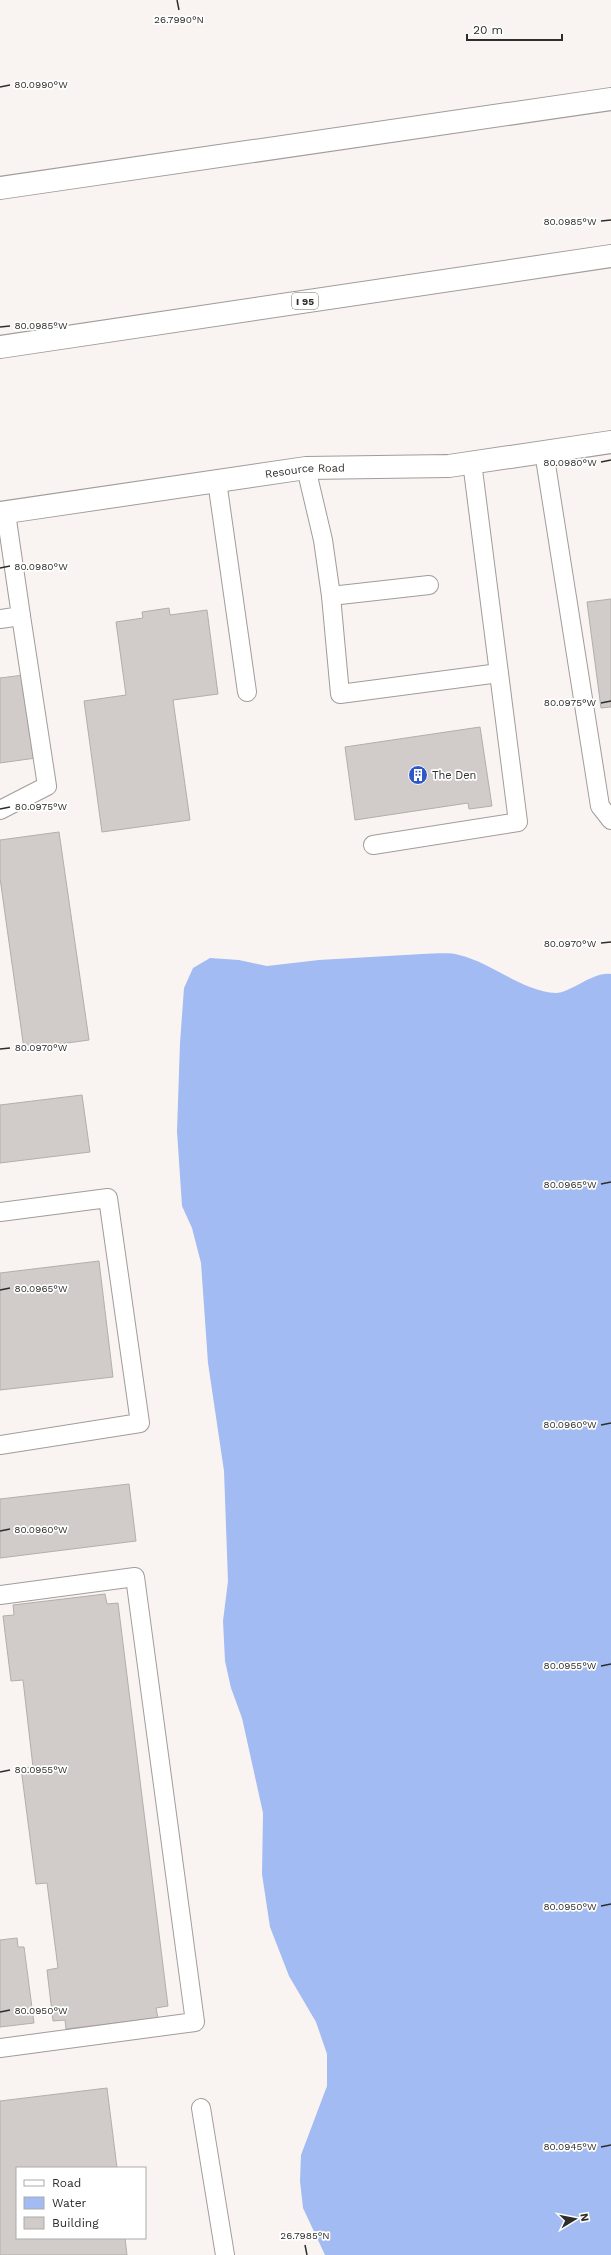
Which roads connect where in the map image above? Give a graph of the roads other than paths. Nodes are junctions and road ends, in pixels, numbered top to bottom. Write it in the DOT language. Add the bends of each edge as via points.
graph roads {
  1 [pos="611,99"];
  2 [pos="0,188"];
  3 [pos="611,256"];
  4 [pos="0,347"];
  5 [pos="611,442"];
  6 [pos="544,452"];
  7 [pos="472,462"];
  8 [pos="306,468"];
  9 [pos="217,481"];
  10 [pos="3,513"];
  11 [pos="429,585"];
  12 [pos="331,596"];
  13 [pos="21,616"];
  14 [pos="0,619"];
  15 [pos="499,673"];
  16 [pos="247,692"];
  17 [pos="0,810"];
  18 [pos="611,820"];
  19 [pos="373,845"];
  20 [pos="0,1212"];
  21 [pos="0,1445"];
  22 [pos="0,1595"];
  23 [pos="0,2048"];
  24 [pos="201,2108"];
  25 [pos="225,2255"];
  1 -- 2 [label="main road"];
  3 -- 4 [label="main road, I 95"];
  5 -- 6 [label="main road, Resource Road"];
  6 -- 7 [label="main road, Resource Road"];
  6 -- 18 [label="lane" via="600,806"];
  7 -- 8 [label="main road, Resource Road" via="449,466"];
  7 -- 15 [label="lane"];
  8 -- 9 [label="main road, Resource Road"];
  8 -- 12 [label="lane" via="323,540"];
  9 -- 10 [label="main road, Resource Road"];
  9 -- 16 [label="lane"];
  10 -- 13 [label="lane"];
  11 -- 12 [label="lane"];
  12 -- 15 [label="lane" via="340,694"];
  13 -- 14 [label="lane"];
  13 -- 17 [label="lane" via="47,786"];
  15 -- 19 [label="lane" via="518,822"];
  20 -- 21 [label="lane" via="108,1198 140,1423"];
  22 -- 23 [label="lane" via="135,1577 195,2022"];
  24 -- 25 [label="lane"];
}
